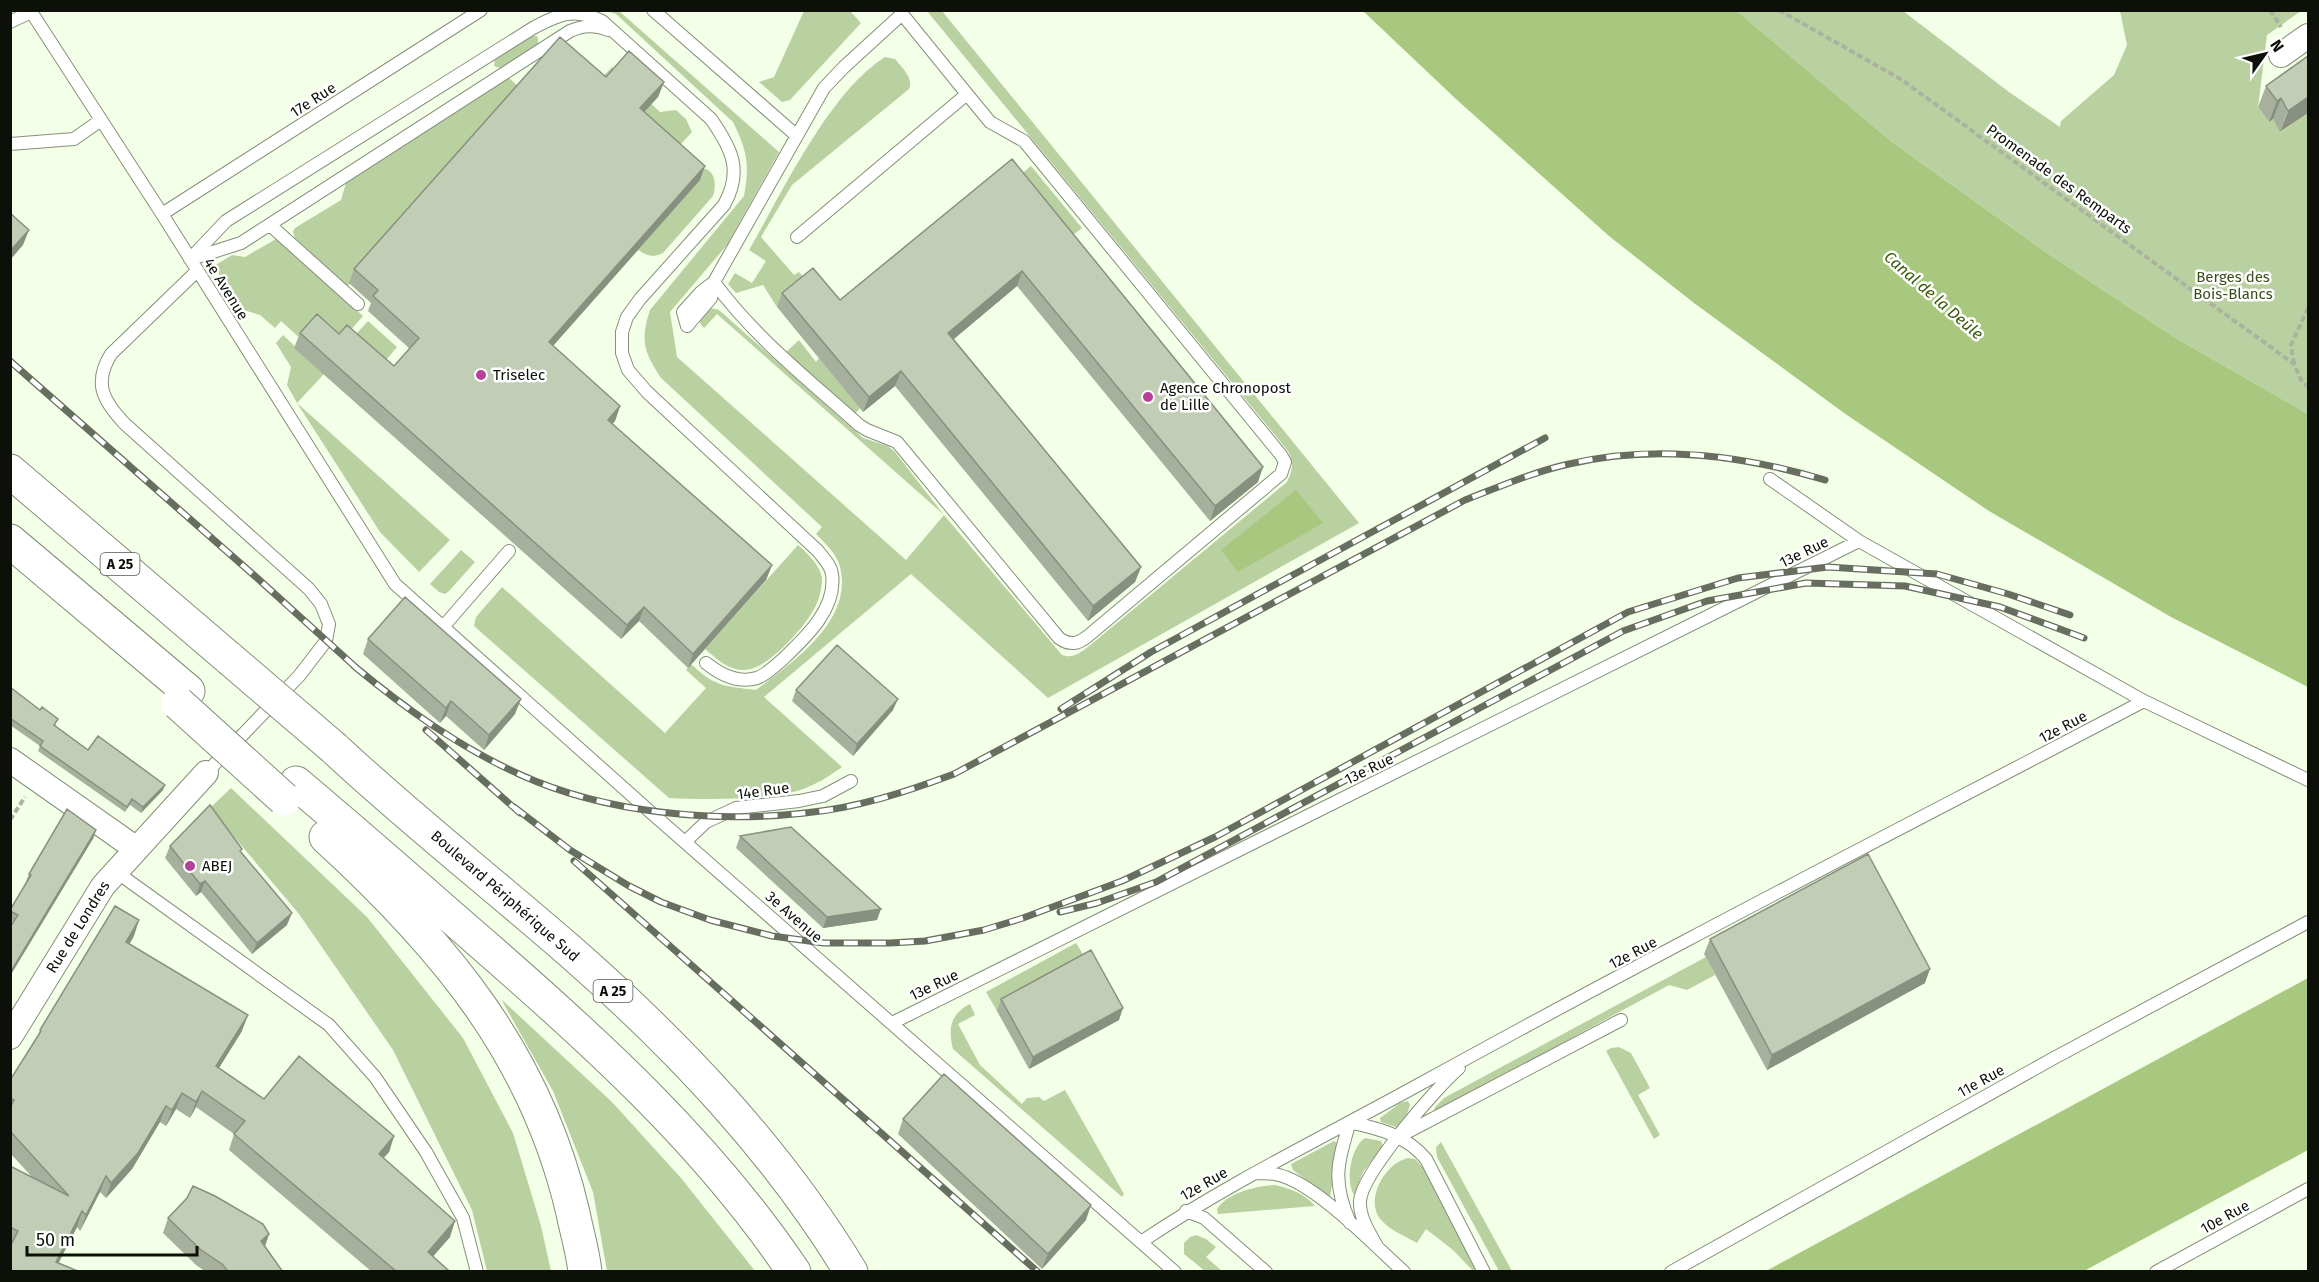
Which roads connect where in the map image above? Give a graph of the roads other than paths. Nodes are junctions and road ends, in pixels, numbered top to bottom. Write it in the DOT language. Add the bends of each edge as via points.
graph roads {
  1 [pos="481,10"];
  2 [pos="653,10"];
  3 [pos="30,11"];
  4 [pos="10,22"];
  5 [pos="615,32"];
  6 [pos="2308,36"];
  7 [pos="2281,55"];
  8 [pos="967,94"];
  9 [pos="101,120"];
  10 [pos="797,136"];
  11 [pos="10,144"];
  12 [pos="162,214"];
  13 [pos="270,225"];
  14 [pos="797,237"];
  15 [pos="190,260"];
  16 [pos="197,271"];
  17 [pos="358,304"];
  18 [pos="10,471"];
  19 [pos="1770,479"];
  20 [pos="1859,541"];
  21 [pos="10,543"];
  22 [pos="509,551"];
  23 [pos="395,584"];
  24 [pos="443,627"];
  25 [pos="706,663"];
  26 [pos="2144,701"];
  27 [pos="10,760"];
  28 [pos="206,773"];
  29 [pos="2308,780"];
  30 [pos="851,781"];
  31 [pos="290,791"];
  32 [pos="685,842"];
  33 [pos="135,848"];
  34 [pos="115,871"];
  35 [pos="2308,922"];
  36 [pos="1621,1020"];
  37 [pos="892,1023"];
  38 [pos="10,1037"];
  39 [pos="1478,1052"];
  40 [pos="1350,1122"];
  41 [pos="1400,1137"];
  42 [pos="1255,1172"];
  43 [pos="2308,1189"];
  44 [pos="1186,1211"];
  45 [pos="1350,1222"];
  46 [pos="1141,1242"];
  47 [pos="1378,1248"];
  48 [pos="477,1272"];
  49 [pos="585,1272"];
  50 [pos="795,1272"];
  51 [pos="851,1272"];
  52 [pos="1175,1272"];
  53 [pos="1266,1272"];
  54 [pos="1404,1272"];
  55 [pos="1484,1272"];
  56 [pos="1671,1272"];
  57 [pos="2156,1272"];
  1 -- 12 [label="lane, 17e Rue"];
  2 -- 10 [label="lane"];
  3 -- 4 [label="lane"];
  3 -- 9 [label="lane, 4e Avenue"];
  5 -- 13 [label="lane" via="597,26 570,31"];
  5 -- 15 [label="lane" via="587,14 571,12 542,22 226,221"];
  5 -- 25 [label="lane" via="711,119 724,137 735,174 724,205 627,317 622,353 628,370 818,551 832,574 827,605 817,623 758,678 726,677"];
  6 -- 7 [label="street"];
  8 -- 10 [label="lane" via="902,14 824,88"];
  8 -- 10 [label="lane" via="990,122 1024,141 1285,462 1281,474 1080,642 1066,644 1059,638 897,441 859,425 783,357 714,282"];
  8 -- 14 [label="lane"];
  9 -- 11 [label="lane" via="74,139"];
  9 -- 12 [label="lane, 4e Avenue"];
  12 -- 15 [label="lane, 4e Avenue"];
  13 -- 15 [label="lane" via="242,243"];
  13 -- 17 [label="lane"];
  15 -- 16 [label="lane, 4e Avenue"];
  16 -- 23 [label="lane, 4e Avenue"];
  16 -- 28 [label="lane" via="111,354 102,369 105,399 125,424 309,589 329,624 326,641 299,676"];
  18 -- 51 [label="highway, Boulevard Périphérique Sud / A 25, bridge" via="573,954 656,1031 781,1168"];
  19 -- 20 [label="lane"];
  20 -- 26 [label="lane"];
  20 -- 37 [label="lane, 13e Rue"];
  21 -- 31 [label="highway"];
  22 -- 24 [label="lane"];
  23 -- 24 [label="lane, 3e Avenue"];
  24 -- 32 [label="lane, 3e Avenue"];
  26 -- 29 [label="lane"];
  26 -- 39 [label="lane, 12e Rue"];
  27 -- 33 [label="street"];
  28 -- 33 [label="street, Rue de Londres"];
  30 -- 32 [label="lane, 14e Rue" via="823,796 736,808 706,822"];
  31 -- 49 [label="highway" via="446,960 510,1052 538,1104 552,1142 569,1196"];
  31 -- 50 [label="highway" via="546,999 641,1087 741,1197"];
  32 -- 37 [label="lane, 3e Avenue"];
  33 -- 34 [label="street, Rue de Londres"];
  34 -- 38 [label="street, Rue de Londres" via="90,903"];
  34 -- 48 [label="lane" via="329,1025 375,1077 426,1152 463,1218"];
  35 -- 56 [label="lane, 11e Rue" via="2054,1058"];
  36 -- 41 [label="lane"];
  37 -- 46 [label="lane, 3e Avenue"];
  39 -- 40 [label="lane, 12e Rue"];
  39 -- 41 [label="lane" via="1449,1077"];
  40 -- 41 [label="lane"];
  40 -- 42 [label="lane, 12e Rue"];
  40 -- 45 [label="lane" via="1338,1168 1338,1187"];
  41 -- 47 [label="lane" via="1372,1173 1360,1201"];
  41 -- 55 [label="lane" via="1416,1146 1426,1159"];
  42 -- 44 [label="lane, 12e Rue"];
  42 -- 45 [label="lane" via="1294,1180"];
  43 -- 57 [label="lane, 10e Rue"];
  44 -- 46 [label="lane, 12e Rue"];
  44 -- 53 [label="lane" via="1204,1218"];
  45 -- 47 [label="lane"];
  46 -- 52 [label="lane, 3e Avenue"];
  47 -- 54 [label="lane"];
}
